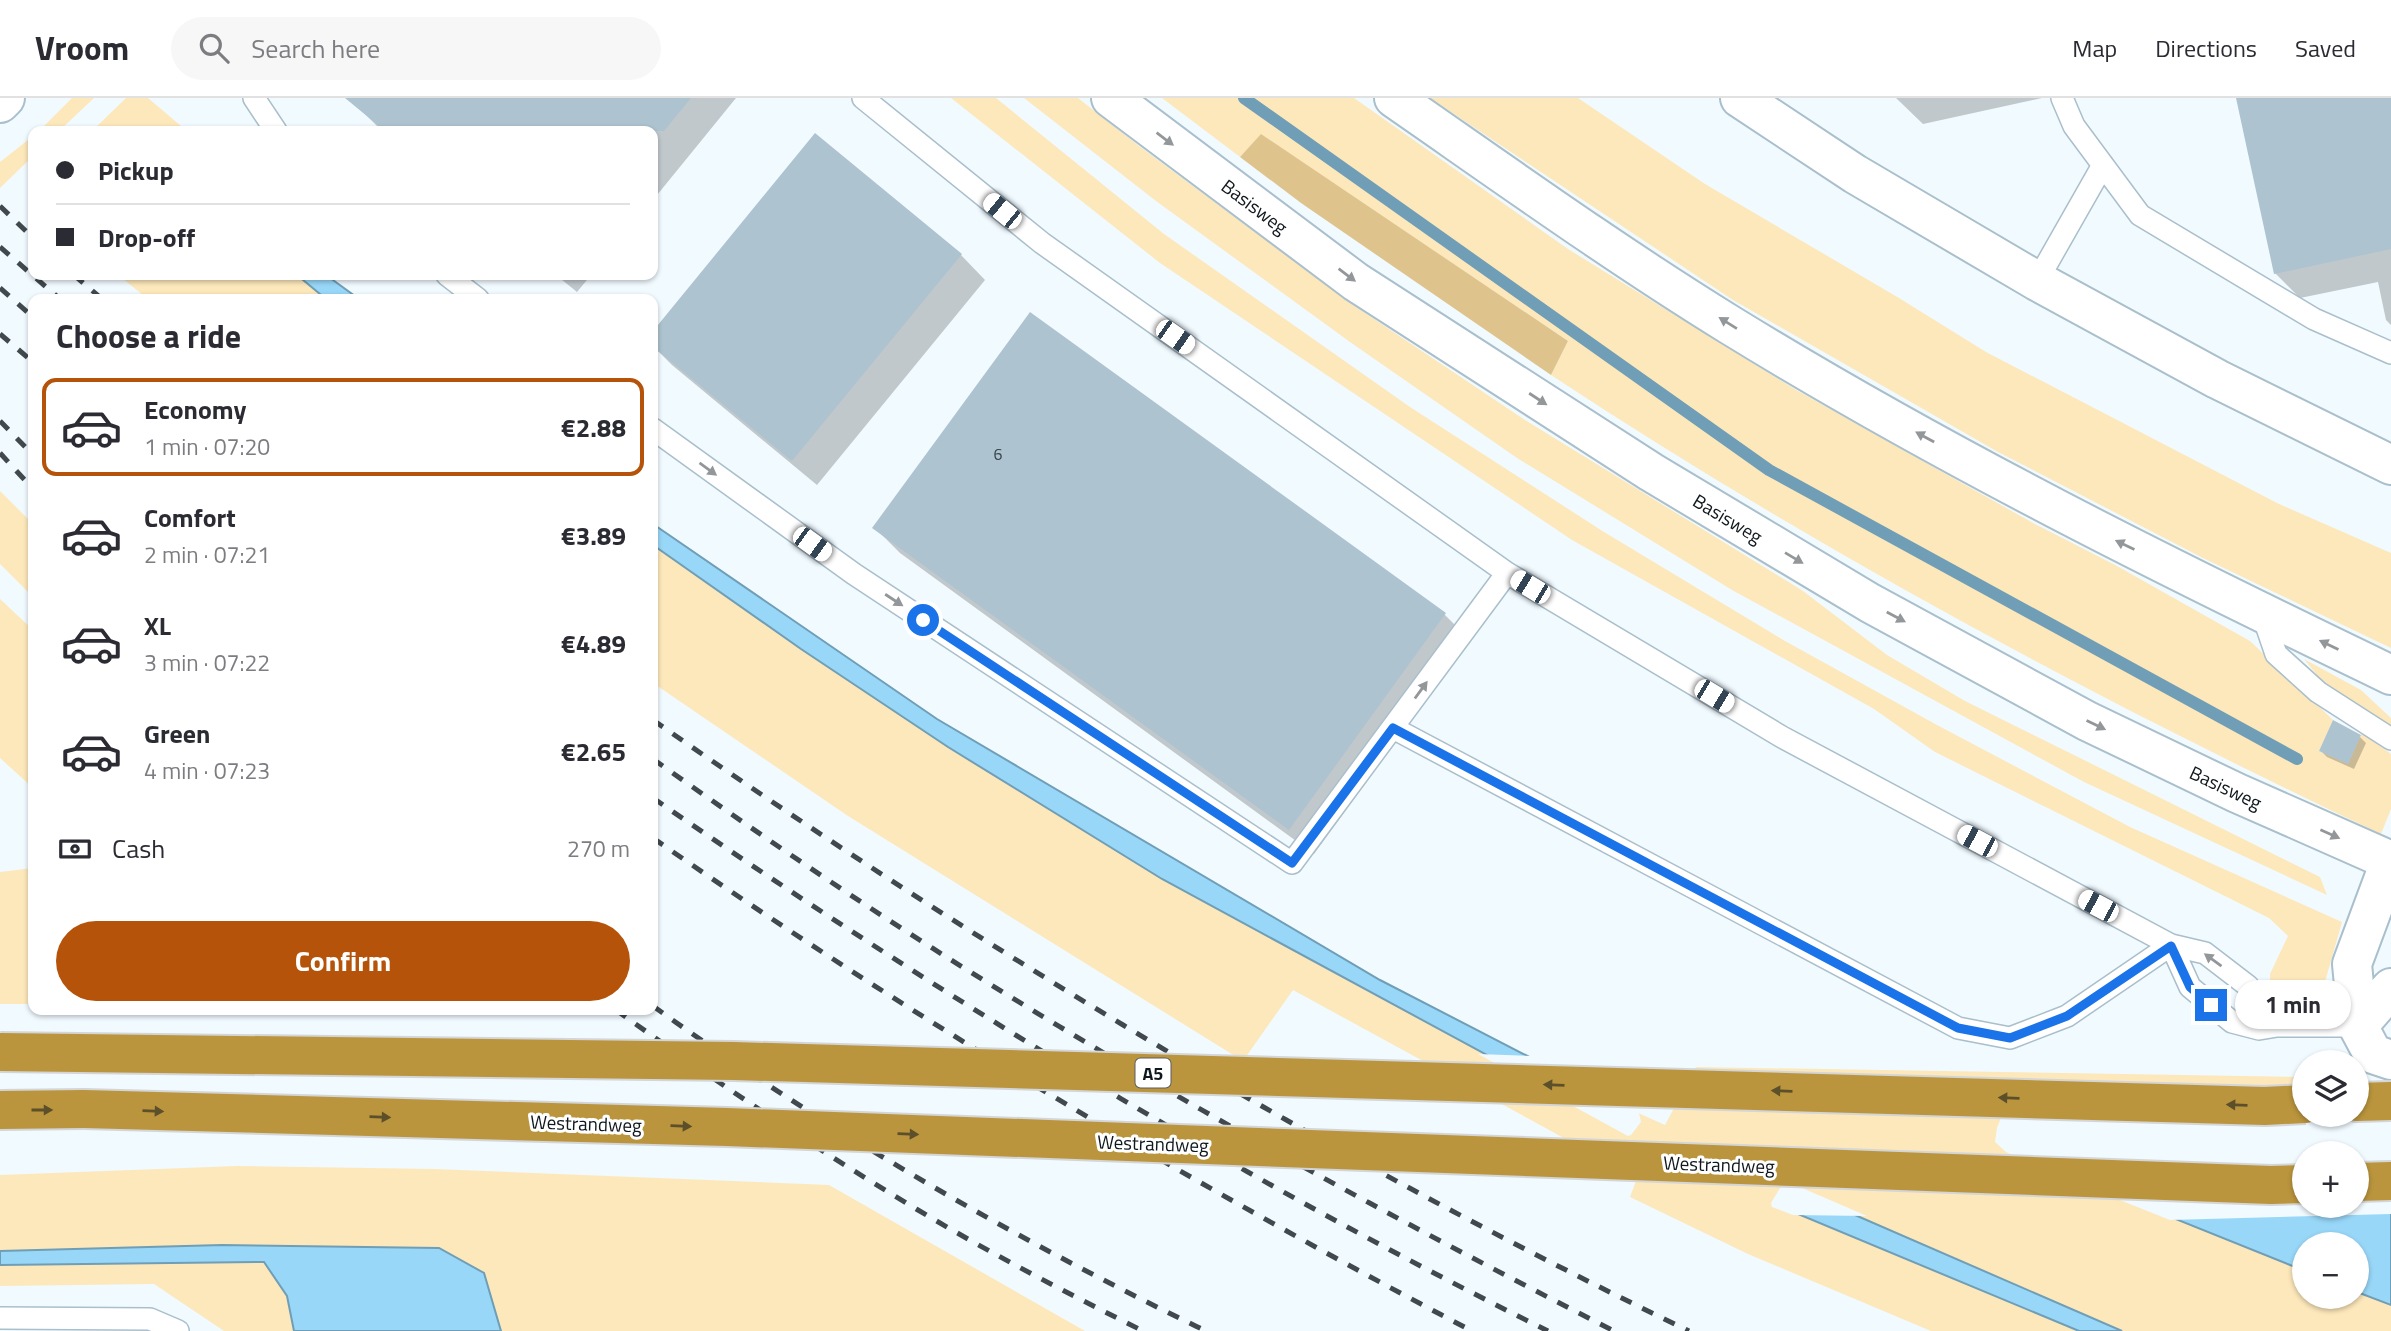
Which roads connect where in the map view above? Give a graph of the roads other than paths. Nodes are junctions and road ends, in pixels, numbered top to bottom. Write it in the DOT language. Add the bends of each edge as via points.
graph roads {
  1 [pos="5,98"];
  2 [pos="254,98"];
  3 [pos="863,98"];
  4 [pos="1111,98"];
  5 [pos="1394,98"];
  6 [pos="1740,98"];
  7 [pos="2062,98"];
  8 [pos="0,103"];
  9 [pos="273,126"];
  10 [pos="2103,165"];
  11 [pos="453,280"];
  12 [pos="2037,281"];
  13 [pos="472,294"];
  14 [pos="2391,353"];
  15 [pos="658,433"];
  16 [pos="2391,465"];
  17 [pos="1507,573"];
  18 [pos="2263,613"];
  19 [pos="2391,675"];
  20 [pos="1393,728"];
  21 [pos="2391,739"];
  22 [pos="2391,860"];
  23 [pos="2171,946"];
  24 [pos="2391,988"];
  25 [pos="2277,1026"];
  26 [pos="2358,1026"];
  27 [pos="0,1052"];
  28 [pos="2391,1060"];
  29 [pos="2391,1101"];
  30 [pos="2369,1102"];
  31 [pos="2292,1105"];
  32 [pos="0,1110"];
  33 [pos="2391,1181"];
  34 [pos="2369,1182"];
  35 [pos="2292,1184"];
  36 [pos="0,1318"];
  37 [pos="178,1331"];
  1 -- 8 [label="main road"];
  2 -- 9 [label="lane"];
  3 -- 17 [label="lane" via="1042,243"];
  4 -- 22 [label="main road, Basisweg, one-way" via="1356,282 1651,472 1870,603 2087,721"];
  18 -- 5 [label="main road, one-way" via="2067,516 1761,343 1582,228"];
  6 -- 12 [label="main road" via="1855,174"];
  7 -- 10 [label="lane" via="2074,126"];
  10 -- 12 [label="lane"];
  10 -- 14 [label="lane" via="2140,215 2314,319"];
  11 -- 13 [label="lane"];
  12 -- 16 [label="main road" via="2217,379"];
  15 -- 20 [label="lane, one-way" via="854,574 1292,863"];
  20 -- 17 [label="lane, one-way"];
  17 -- 23 [label="lane" via="1782,737"];
  19 -- 18 [label="main road, one-way"];
  18 -- 21 [label="lane" via="2276,654 2318,692"];
  20 -- 23 [label="lane" via="1958,1028 2010,1038 2067,1016"];
  22 -- 26 [label="main road, Basisweg" via="2352,964"];
  25 -- 23 [label="lane, one-way" via="2248,986 2206,953"];
  23 -- 25 [label="lane" via="2190,987 2232,1022 2259,1029"];
  24 -- 26 [label="main road"];
  25 -- 26 [label="lane"];
  26 -- 28 [label="main road, Basisweg" via="2373,1054"];
  31 -- 27 [label="highway, A5, one-way, bridge" via="734,1060"];
  29 -- 30 [label="highway"];
  32 -- 35 [label="highway, Westrandweg, one-way, bridge" via="713,1126"];
  33 -- 34 [label="highway"];
  36 -- 37 [label="lane" via="150,1319"];
}
